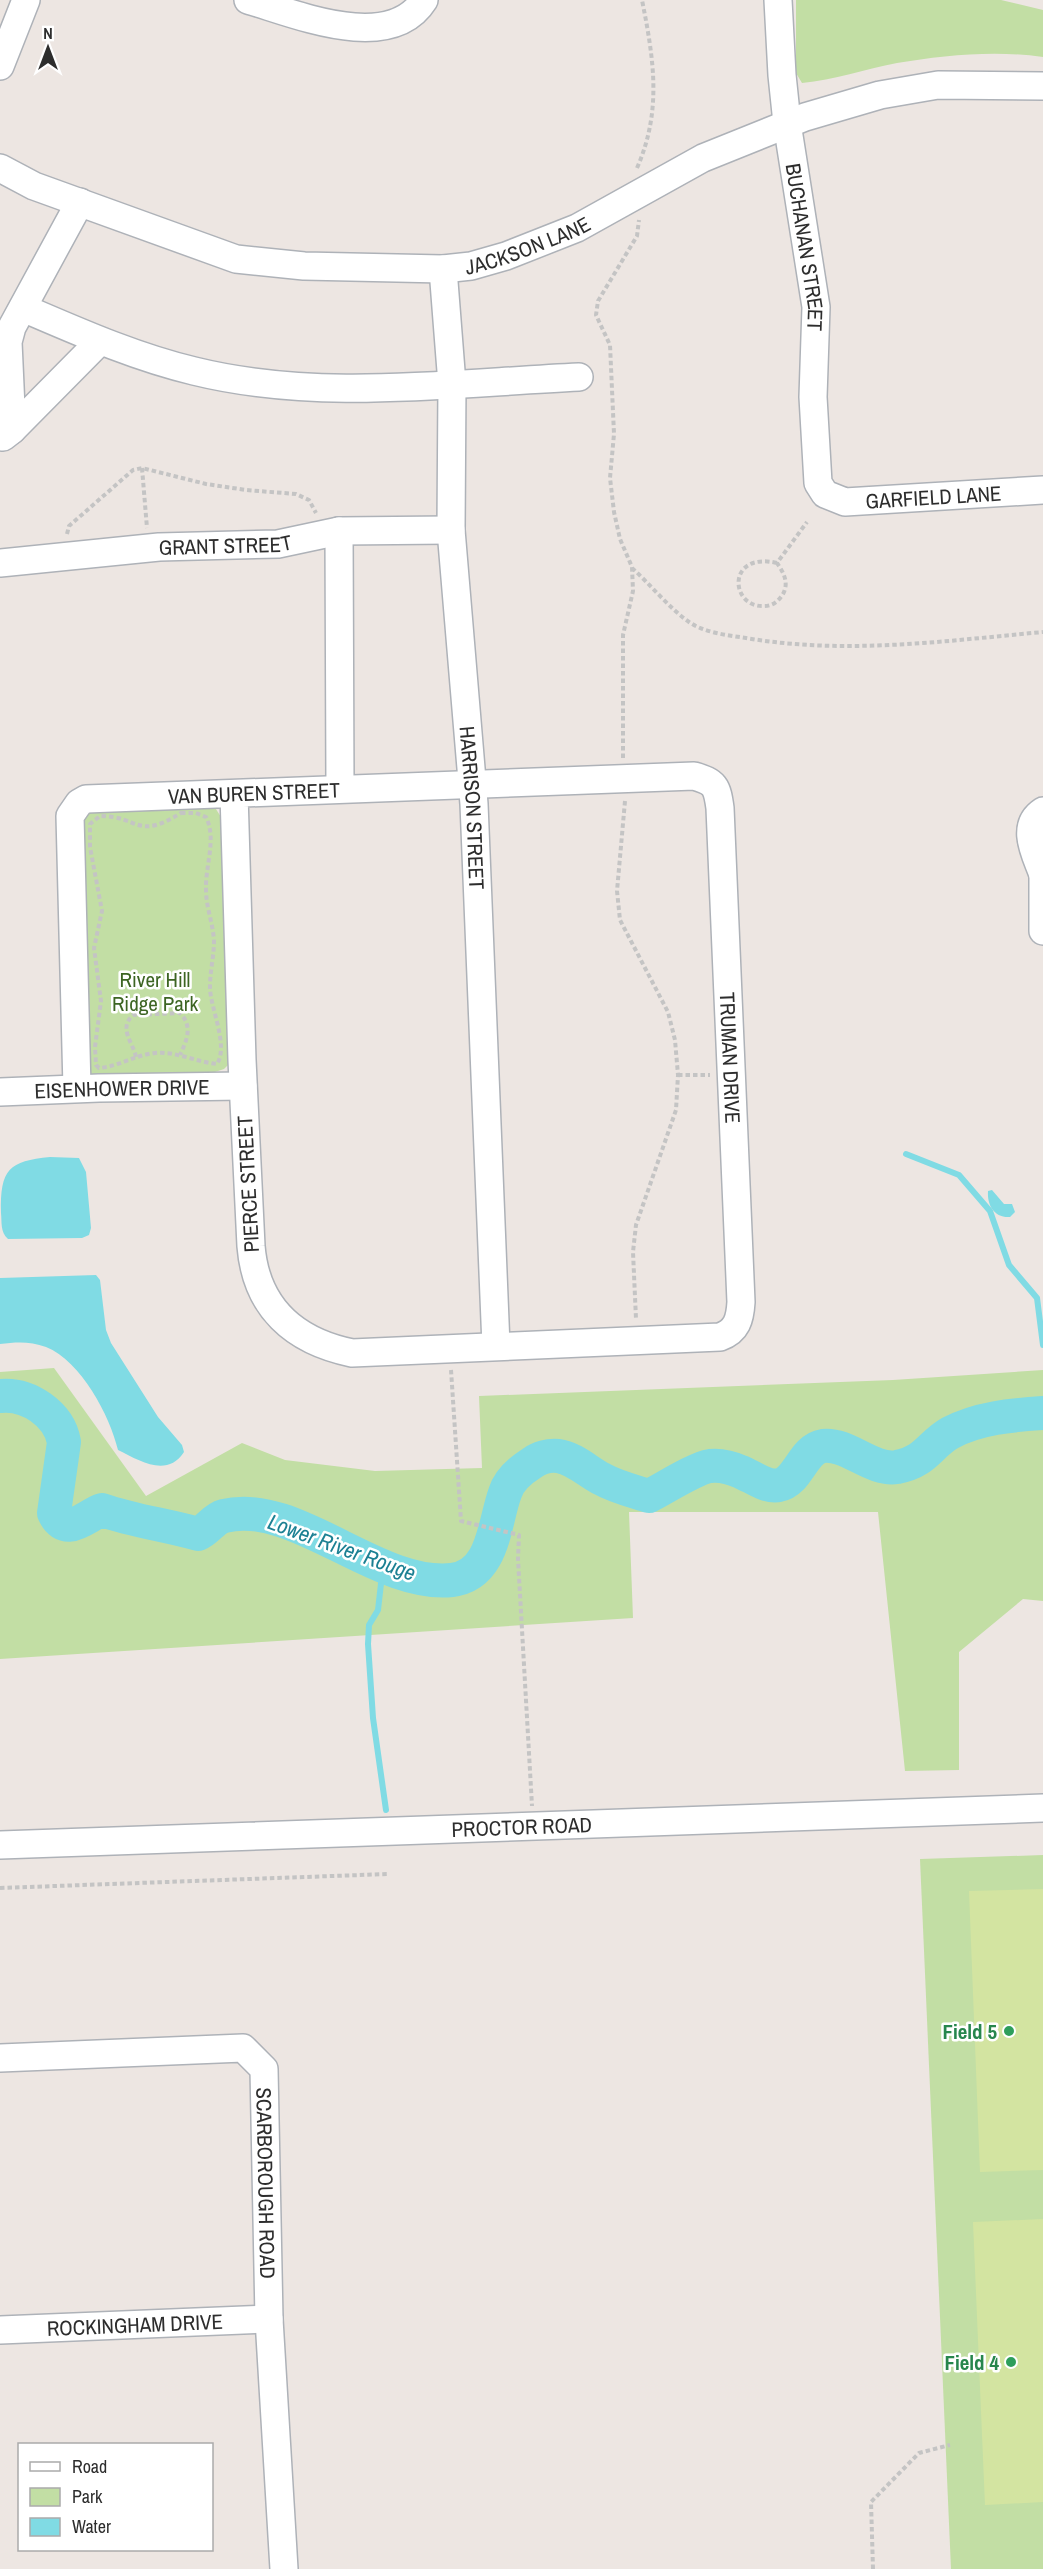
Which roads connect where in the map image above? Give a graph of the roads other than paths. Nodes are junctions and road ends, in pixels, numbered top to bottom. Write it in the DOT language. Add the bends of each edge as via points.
graph roads {
  1 [pos="26,0"];
  2 [pos="248,0"];
  3 [pos="424,0"];
  4 [pos="778,0"];
  5 [pos="0,66"];
  6 [pos="1043,86"];
  7 [pos="787,123"];
  8 [pos="0,168"];
  9 [pos="80,202"];
  10 [pos="443,269"];
  11 [pos="23,308"];
  12 [pos="100,341"];
  13 [pos="579,377"];
  14 [pos="452,384"];
  15 [pos="6,435"];
  16 [pos="1043,490"];
  17 [pos="825,494"];
  18 [pos="451,530"];
  19 [pos="339,531"];
  20 [pos="0,563"];
  21 [pos="472,784"];
  22 [pos="714,785"];
  23 [pos="340,788"];
  24 [pos="234,794"];
  25 [pos="1043,811"];
  26 [pos="1042,872"];
  27 [pos="1043,931"];
  28 [pos="243,1086"];
  29 [pos="77,1088"];
  30 [pos="0,1092"];
  31 [pos="733,1329"];
  32 [pos="496,1346"];
  33 [pos="1043,1808"];
  34 [pos="0,1845"];
  35 [pos="0,2058"];
  36 [pos="269,2319"];
  37 [pos="0,2330"];
  38 [pos="284,2569"];
  1 -- 5 [label="street"];
  2 -- 3 [label="street" via="315,20 366,29 394,24 417,12"];
  4 -- 7 [label="street, BUCHANAN STREET"];
  6 -- 7 [label="street, JACKSON LANE" via="938,85 880,95"];
  7 -- 10 [label="street, JACKSON LANE" via="704,158 577,228 506,256"];
  7 -- 17 [label="street, BUCHANAN STREET" via="816,307 813,396 818,483"];
  8 -- 9 [label="street, JACKSON LANE" via="34,186"];
  9 -- 10 [label="street, JACKSON LANE" via="236,259 304,266"];
  9 -- 11 [label="street"];
  10 -- 14 [label="street, HARRISON STREET"];
  11 -- 12 [label="street"];
  11 -- 15 [label="street" via="8,342"];
  12 -- 14 [label="street" via="194,371 273,385 339,389"];
  12 -- 15 [label="street"];
  13 -- 14 [label="street"];
  14 -- 18 [label="street, HARRISON STREET"];
  16 -- 17 [label="street, GARFIELD LANE" via="845,502"];
  18 -- 19 [label="street, GRANT STREET"];
  18 -- 21 [label="street, HARRISON STREET"];
  19 -- 20 [label="street, GRANT STREET" via="278,544 159,547"];
  19 -- 23 [label="street"];
  21 -- 22 [label="street, VAN BUREN STREET" via="694,776"];
  21 -- 23 [label="street, VAN BUREN STREET"];
  21 -- 32 [label="street, HARRISON STREET"];
  22 -- 31 [label="street, TRUMAN DRIVE" via="720,808 741,1302 739,1322"];
  23 -- 24 [label="street, VAN BUREN STREET"];
  24 -- 28 [label="street, PIERCE STREET"];
  24 -- 29 [label="street, VAN BUREN STREET" via="97,798 79,803 70,816"];
  25 -- 26 [label="street" via="1034,820 1029,835"];
  26 -- 27 [label="street"];
  28 -- 29 [label="street, EISENHOWER DRIVE"];
  28 -- 32 [label="street, PIERCE STREET" via="252,1257 261,1287 276,1313 309,1340 352,1353"];
  29 -- 30 [label="street, EISENHOWER DRIVE"];
  31 -- 32 [label="street, PIERCE STREET" via="720,1337"];
  33 -- 34 [label="street, PROCTOR ROAD"];
  35 -- 36 [label="street, SCARBOROUGH ROAD" via="243,2048 264,2069"];
  36 -- 37 [label="street, ROCKINGHAM DRIVE"];
  36 -- 38 [label="street, SCARBOROUGH ROAD"];
}
